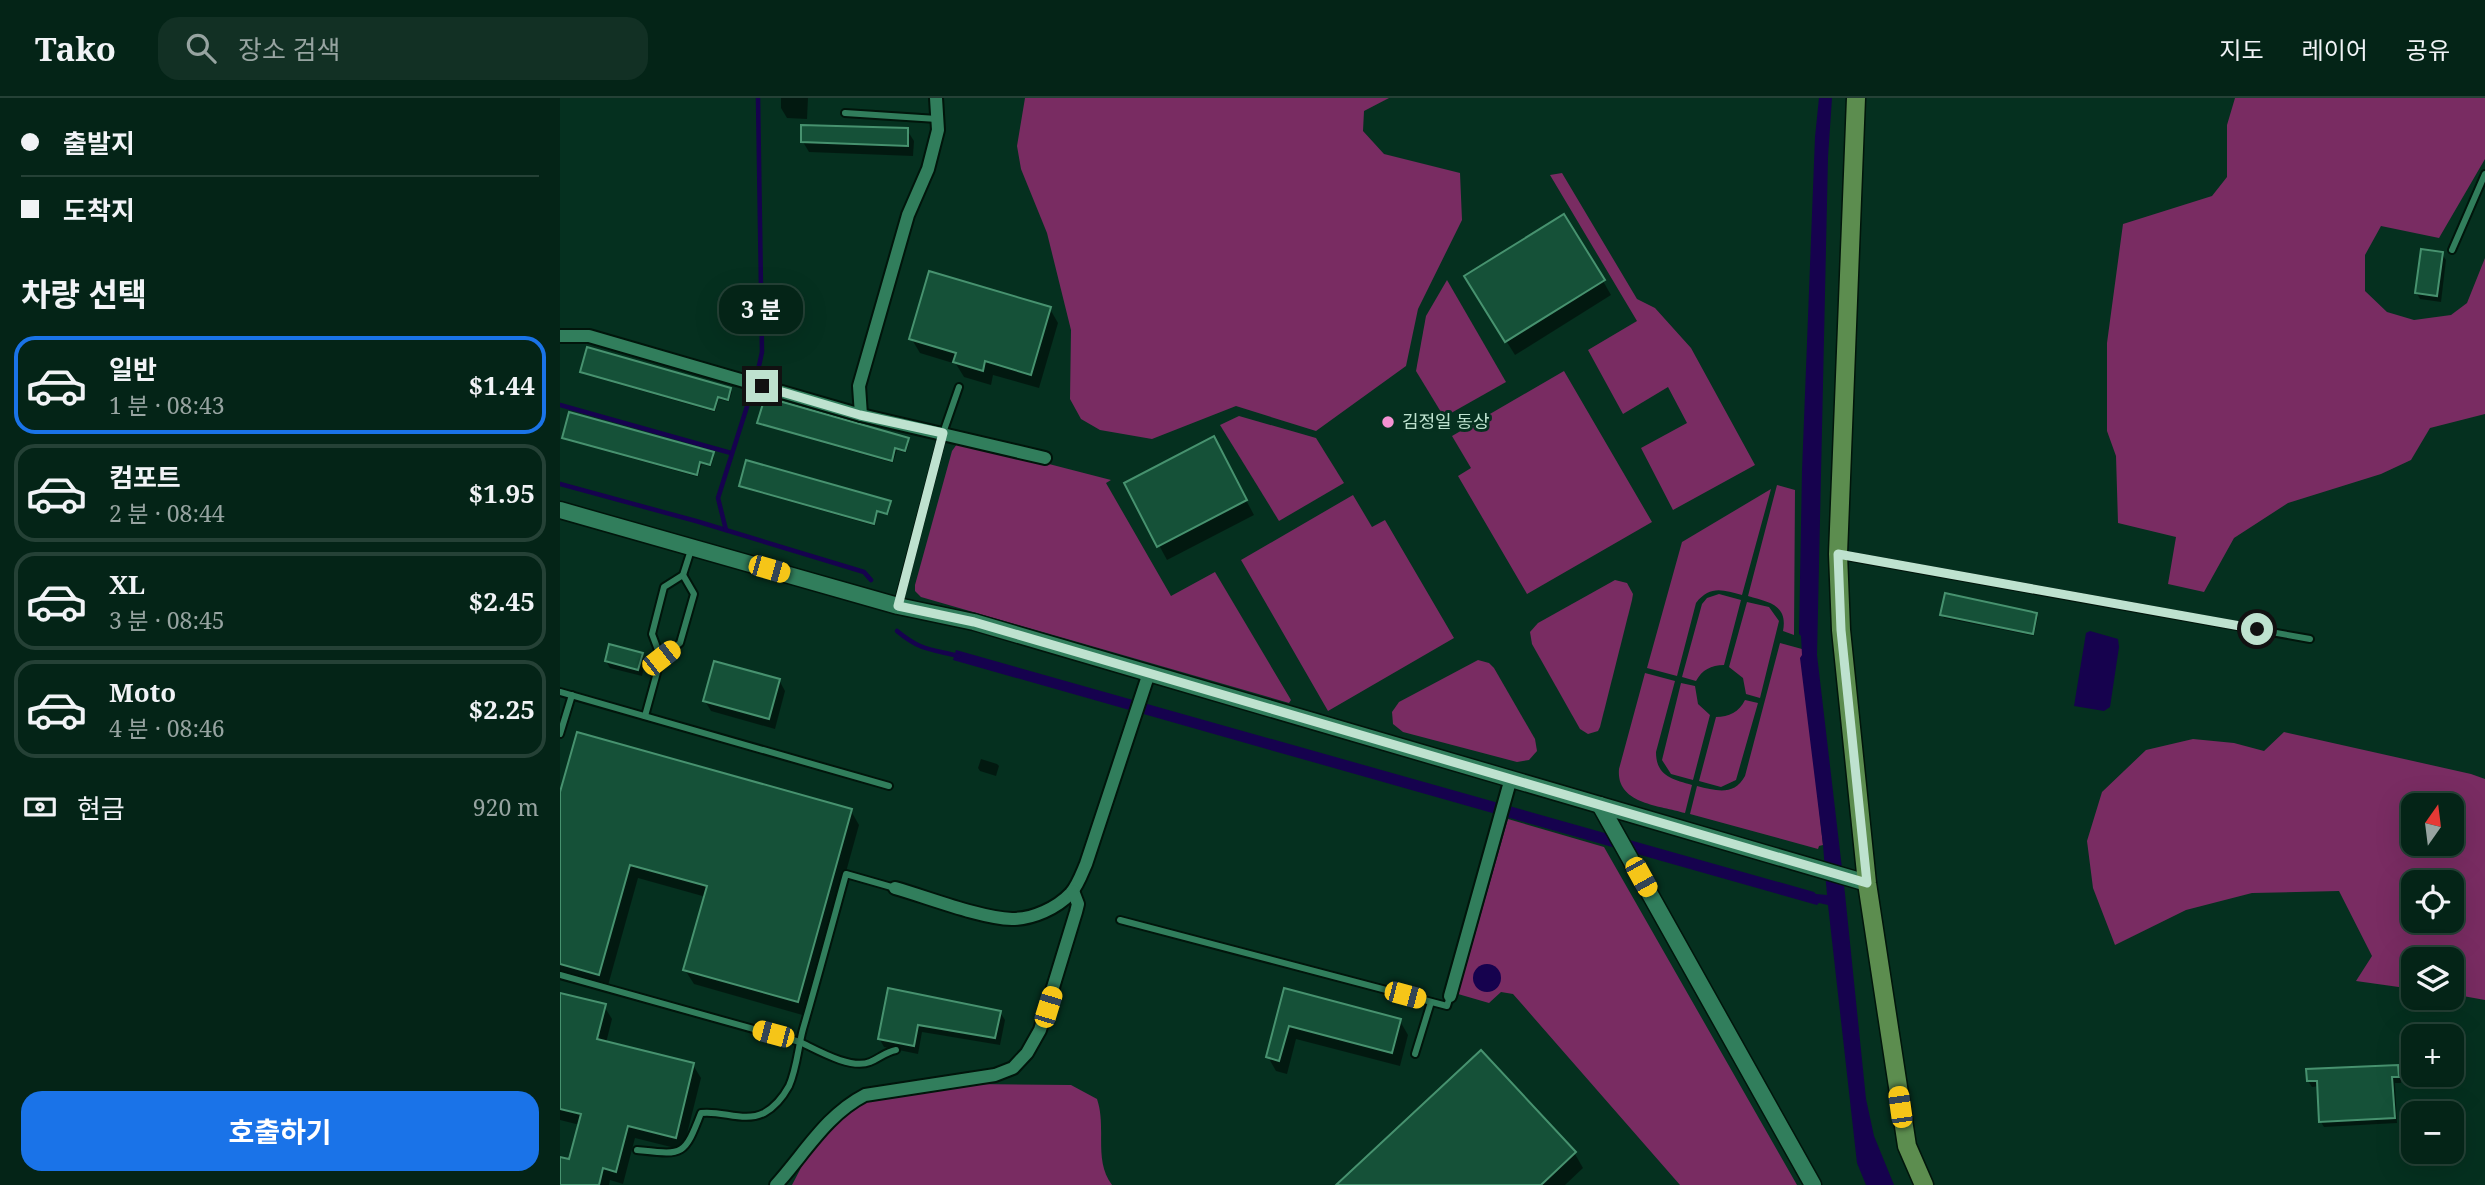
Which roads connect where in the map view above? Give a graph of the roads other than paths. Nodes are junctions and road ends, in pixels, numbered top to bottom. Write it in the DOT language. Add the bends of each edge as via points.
graph roads {
  1 [pos="936,98"];
  2 [pos="1856,98"];
  3 [pos="845,113"];
  4 [pos="937,119"];
  5 [pos="2485,174"];
  6 [pos="2452,250"];
  7 [pos="560,336"];
  8 [pos="959,387"];
  9 [pos="860,415"];
  10 [pos="943,433"];
  11 [pos="1045,458"];
  12 [pos="560,510"];
  13 [pos="692,547"];
  14 [pos="1838,554"];
  15 [pos="683,575"];
  16 [pos="898,606"];
  17 [pos="2310,639"];
  18 [pos="661,658"];
  19 [pos="1149,673"];
  20 [pos="560,692"];
  21 [pos="572,695"];
  22 [pos="645,716"];
  23 [pos="560,734"];
  24 [pos="1511,778"];
  25 [pos="889,786"];
  26 [pos="1600,805"];
  27 [pos="1867,883"];
  28 [pos="895,888"];
  29 [pos="1073,891"];
  30 [pos="1120,920"];
  31 [pos="560,975"];
  32 [pos="1450,996"];
  33 [pos="1431,1002"];
  34 [pos="800,1042"];
  35 [pos="896,1050"];
  36 [pos="1415,1054"];
  37 [pos="638,1150"];
  38 [pos="776,1185"];
  39 [pos="1814,1185"];
  40 [pos="1924,1185"];
  1 -- 4 [label="street"];
  2 -- 14 [label="main road"];
  3 -- 4 [label="lane"];
  4 -- 9 [label="street" via="928,169 908,215 859,386"];
  5 -- 6 [label="lane"];
  7 -- 9 [label="street" via="589,336"];
  8 -- 10 [label="lane"];
  9 -- 10 [label="street"];
  10 -- 11 [label="street"];
  10 -- 16 [label="lane"];
  12 -- 13 [label="street"];
  13 -- 15 [label="lane"];
  13 -- 16 [label="street"];
  14 -- 17 [label="lane"];
  14 -- 27 [label="main road" via="1841,630"];
  15 -- 18 [label="lane" via="664,587 652,634"];
  15 -- 18 [label="lane" via="694,594 680,643"];
  16 -- 19 [label="street" via="974,622"];
  18 -- 22 [label="lane"];
  19 -- 24 [label="street"];
  19 -- 29 [label="street"];
  20 -- 21 [label="lane"];
  21 -- 22 [label="lane"];
  21 -- 23 [label="lane"];
  22 -- 25 [label="lane"];
  24 -- 26 [label="street"];
  24 -- 32 [label="street"];
  26 -- 27 [label="street"];
  26 -- 39 [label="street"];
  27 -- 40 [label="main road" via="1907,1146"];
  28 -- 29 [label="street" via="1013,919 1035,915"];
  28 -- 34 [label="lane" via="846,874"];
  29 -- 38 [label="street" via="1078,904 1040,1030 1013,1068 995,1075 865,1095 846,1105 821,1130"];
  30 -- 33 [label="lane"];
  31 -- 34 [label="lane"];
  32 -- 33 [label="lane" via="1447,1006"];
  33 -- 36 [label="lane"];
  34 -- 35 [label="lane" via="828,1056 860,1063"];
  34 -- 37 [label="lane" via="788,1087 772,1108 750,1117 701,1113 690,1143 682,1150 672,1154"];
}
